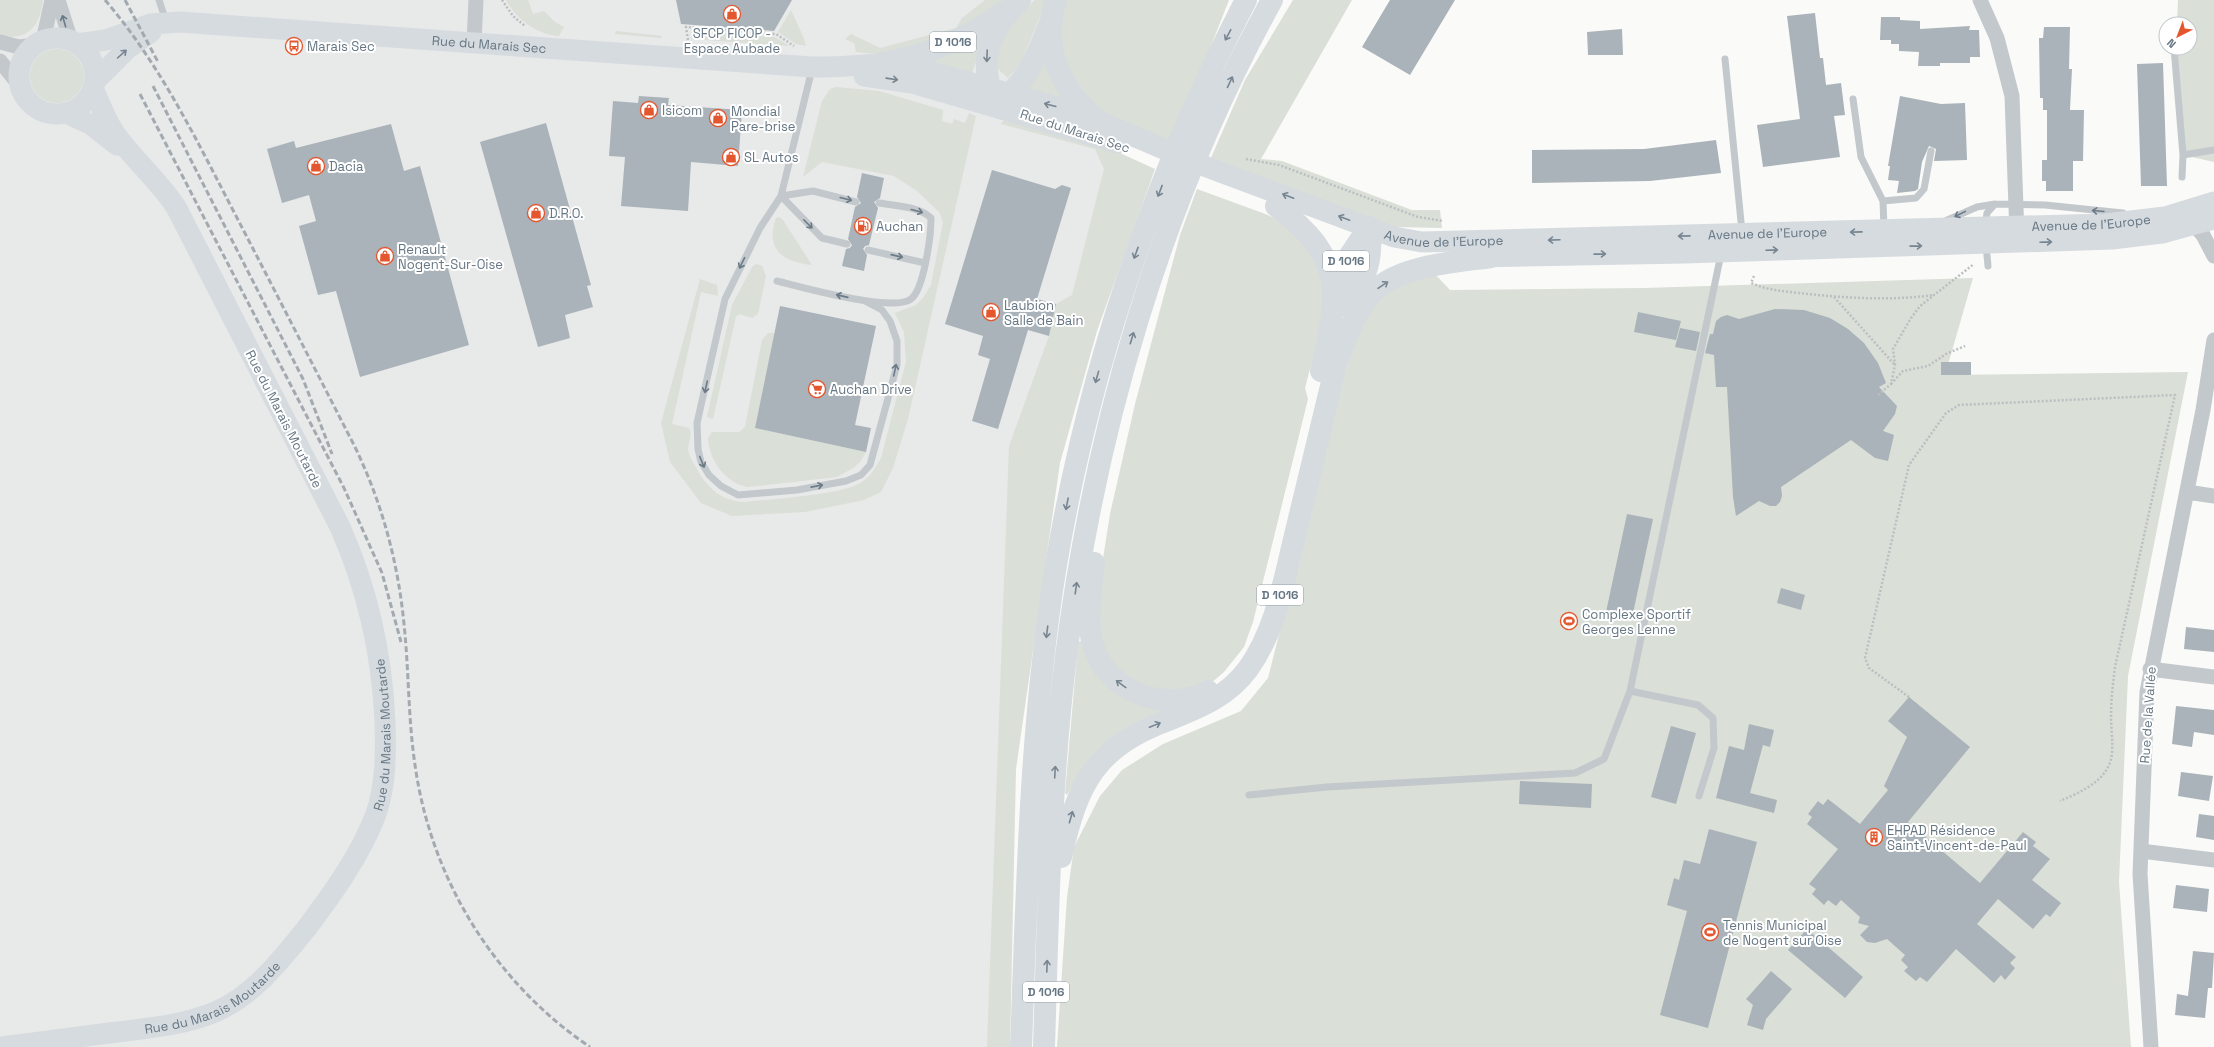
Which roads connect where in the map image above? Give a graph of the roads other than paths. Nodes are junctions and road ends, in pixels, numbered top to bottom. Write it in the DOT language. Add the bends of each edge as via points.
graph roads {
  1 [pos="52,0"];
  2 [pos="58,0"];
  3 [pos="159,0"];
  4 [pos="476,0"];
  5 [pos="1246,0"];
  6 [pos="1272,0"];
  7 [pos="1980,0"];
  8 [pos="1019,1"];
  9 [pos="1053,10"];
  10 [pos="167,23"];
  11 [pos="0,42"];
  12 [pos="40,43"];
  13 [pos="74,43"];
  14 [pos="474,43"];
  15 [pos="2175,56"];
  16 [pos="1725,59"];
  17 [pos="0,61"];
  18 [pos="879,64"];
  19 [pos="812,67"];
  20 [pos="94,85"];
  21 [pos="21,88"];
  22 [pos="998,96"];
  23 [pos="1853,99"];
  24 [pos="66,113"];
  25 [pos="1100,122"];
  26 [pos="2214,150"];
  27 [pos="1931,151"];
  28 [pos="2183,155"];
  29 [pos="141,165"];
  30 [pos="2182,177"];
  31 [pos="781,196"];
  32 [pos="1883,201"];
  33 [pos="856,202"];
  34 [pos="2214,202"];
  35 [pos="879,203"];
  36 [pos="1995,204"];
  37 [pos="2016,204"];
  38 [pos="1276,206"];
  39 [pos="2165,217"];
  40 [pos="1327,219"];
  41 [pos="2204,223"];
  42 [pos="1928,230"];
  43 [pos="2017,235"];
  44 [pos="1367,236"];
  45 [pos="1986,236"];
  46 [pos="1884,239"];
  47 [pos="1743,242"];
  48 [pos="846,244"];
  49 [pos="868,250"];
  50 [pos="1722,251"];
  51 [pos="2214,256"];
  52 [pos="1491,257"];
  53 [pos="925,263"];
  54 [pos="1988,266"];
  55 [pos="777,281"];
  56 [pos="1335,300"];
  57 [pos="865,301"];
  58 [pos="2214,340"];
  59 [pos="1337,361"];
  60 [pos="1103,445"];
  61 [pos="2187,492"];
  62 [pos="2214,496"];
  63 [pos="2150,669"];
  64 [pos="2214,677"];
  65 [pos="1630,691"];
  66 [pos="1249,795"];
  67 [pos="1699,796"];
  68 [pos="2141,851"];
  69 [pos="2214,860"];
  70 [pos="1048,937"];
  71 [pos="2,1047"];
  72 [pos="1021,1047"];
  73 [pos="1044,1047"];
  74 [pos="2151,1047"];
  1 -- 12 [label="street"];
  13 -- 2 [label="street, one-way"];
  3 -- 10 [label="lane"];
  4 -- 14 [label="street"];
  5 -- 72 [label="highway, D 1016, one-way" via="1196,104 1121,297 1091,397 1070,490 1056,566 1032,770"];
  60 -- 6 [label="highway, D 1016, one-way" via="1131,344 1174,219 1214,118"];
  7 -- 37 [label="street" via="1997,38 2010,84"];
  8 -- 18 [label="highway, D 1016" via="974,32 952,42 913,57"];
  8 -- 22 [label="highway, D 1016, one-way" via="997,27 987,48 986,59"];
  9 -- 22 [label="highway" via="1033,65"];
  9 -- 25 [label="highway" via="1050,44 1061,78 1077,101"];
  10 -- 13 [label="street, Rue du Marais Sec" via="151,24 97,42"];
  10 -- 14 [label="street, Rue du Marais Sec" via="200,23"];
  20 -- 10 [label="street, one-way" via="127,49"];
  11 -- 12 [label="street" via="19,46"];
  12 -- 13 [label="street" via="54,39"];
  12 -- 21 [label="street" via="27,53 21,64"];
  13 -- 20 [label="street" via="91,60"];
  14 -- 19 [label="street, Rue du Marais Sec"];
  15 -- 28 [label="lane"];
  16 -- 47 [label="lane"];
  17 -- 21 [label="street"];
  18 -- 19 [label="street, Rue du Marais Sec"];
  18 -- 22 [label="street, Rue du Marais Sec" via="907,65"];
  19 -- 22 [label="street, Rue du Marais Sec, one-way"];
  19 -- 31 [label="lane"];
  20 -- 24 [label="street" via="89,98 81,106"];
  20 -- 29 [label="street, Rue du Marais Moutarde" via="114,131"];
  21 -- 24 [label="street" via="26,98 38,109 55,114"];
  25 -- 22 [label="street, Rue du Marais Sec, one-way" via="1069,110"];
  22 -- 38 [label="street, Rue du Marais Sec"];
  23 -- 32 [label="lane" via="1861,157"];
  24 -- 29 [label="street, Rue du Marais Moutarde" via="90,124"];
  40 -- 25 [label="street, Rue du Marais Sec, one-way"];
  26 -- 28 [label="lane"];
  27 -- 32 [label="lane" via="1924,189 1916,198"];
  28 -- 30 [label="lane"];
  29 -- 71 [label="street, Rue du Marais Moutarde" via="158,182 176,207 340,527 357,567 373,620 381,666 386,738 381,793 374,818 359,853 312,921 279,961 252,989 234,1002 216,1012 177,1024"];
  31 -- 33 [label="lane, one-way" via="813,191"];
  31 -- 48 [label="lane, one-way" via="822,238"];
  31 -- 57 [label="lane, one-way" via="760,228 725,299 698,423 701,462 709,475 721,486 738,495 797,490 846,481 861,475 870,465 896,365 897,341 890,321 882,310"];
  32 -- 46 [label="lane"];
  34 -- 39 [label="street, Avenue de l'Europe"];
  35 -- 53 [label="lane, one-way" via="918,210 931,218"];
  36 -- 37 [label="lane"];
  36 -- 42 [label="lane, one-way" via="1966,211"];
  36 -- 45 [label="lane" via="1987,213"];
  39 -- 37 [label="lane, one-way"];
  37 -- 43 [label="street"];
  38 -- 40 [label="street, Rue du Marais Sec"];
  38 -- 56 [label="highway, D 1016" via="1307,232 1319,246 1330,270"];
  39 -- 43 [label="street, Avenue de l'Europe"];
  40 -- 44 [label="street, Avenue de l'Europe"];
  43 -- 41 [label="street, Avenue de l'Europe, one-way" via="2125,238"];
  41 -- 51 [label="street" via="2203,235"];
  42 -- 45 [label="street, Avenue de l'Europe"];
  42 -- 46 [label="street, Avenue de l'Europe"];
  43 -- 45 [label="street, Avenue de l'Europe"];
  47 -- 44 [label="street, Avenue de l'Europe, one-way" via="1422,242"];
  44 -- 52 [label="street, Avenue de l'Europe" via="1393,249 1426,255"];
  44 -- 56 [label="highway, D 1016" via="1345,265"];
  44 -- 59 [label="highway, D 1016" via="1369,264 1344,324"];
  46 -- 45 [label="street, Avenue de l'Europe, one-way"];
  45 -- 54 [label="lane"];
  46 -- 47 [label="street, Avenue de l'Europe"];
  47 -- 50 [label="street, Avenue de l'Europe"];
  49 -- 53 [label="lane, one-way"];
  52 -- 50 [label="street, Avenue de l'Europe, one-way"];
  50 -- 65 [label="lane"];
  59 -- 52 [label="highway, D 1016, one-way" via="1354,320 1370,296 1381,286 1397,277 1428,267"];
  53 -- 57 [label="lane" via="916,295 909,301 895,304"];
  57 -- 55 [label="lane, one-way"];
  56 -- 60 [label="highway, D 1016, one-way" via="1329,338 1261,622 1242,660 1223,681 1206,692 1188,698 1169,700 1142,695 1125,687 1111,676 1095,652 1089,624 1089,607 1099,520"];
  58 -- 61 [label="street, Rue de la Vallée" via="2208,386"];
  70 -- 59 [label="highway, D 1016, one-way" via="1060,863 1071,816 1079,793 1091,773 1104,758 1130,737 1218,698 1241,677 1262,646 1279,600"];
  70 -- 60 [label="highway, D 1016, one-way" via="1056,766 1066,658 1082,549"];
  61 -- 62 [label="street"];
  61 -- 63 [label="street, Rue de la Vallée"];
  63 -- 64 [label="street"];
  63 -- 68 [label="street, Rue de la Vallée" via="2146,702"];
  65 -- 66 [label="lane" via="1604,759 1575,773 1327,787"];
  65 -- 67 [label="lane" via="1698,706 1712,718 1714,748"];
  68 -- 69 [label="street"];
  68 -- 74 [label="street, Rue de la Vallée"];
  73 -- 70 [label="highway, D 1016, one-way"];
}
